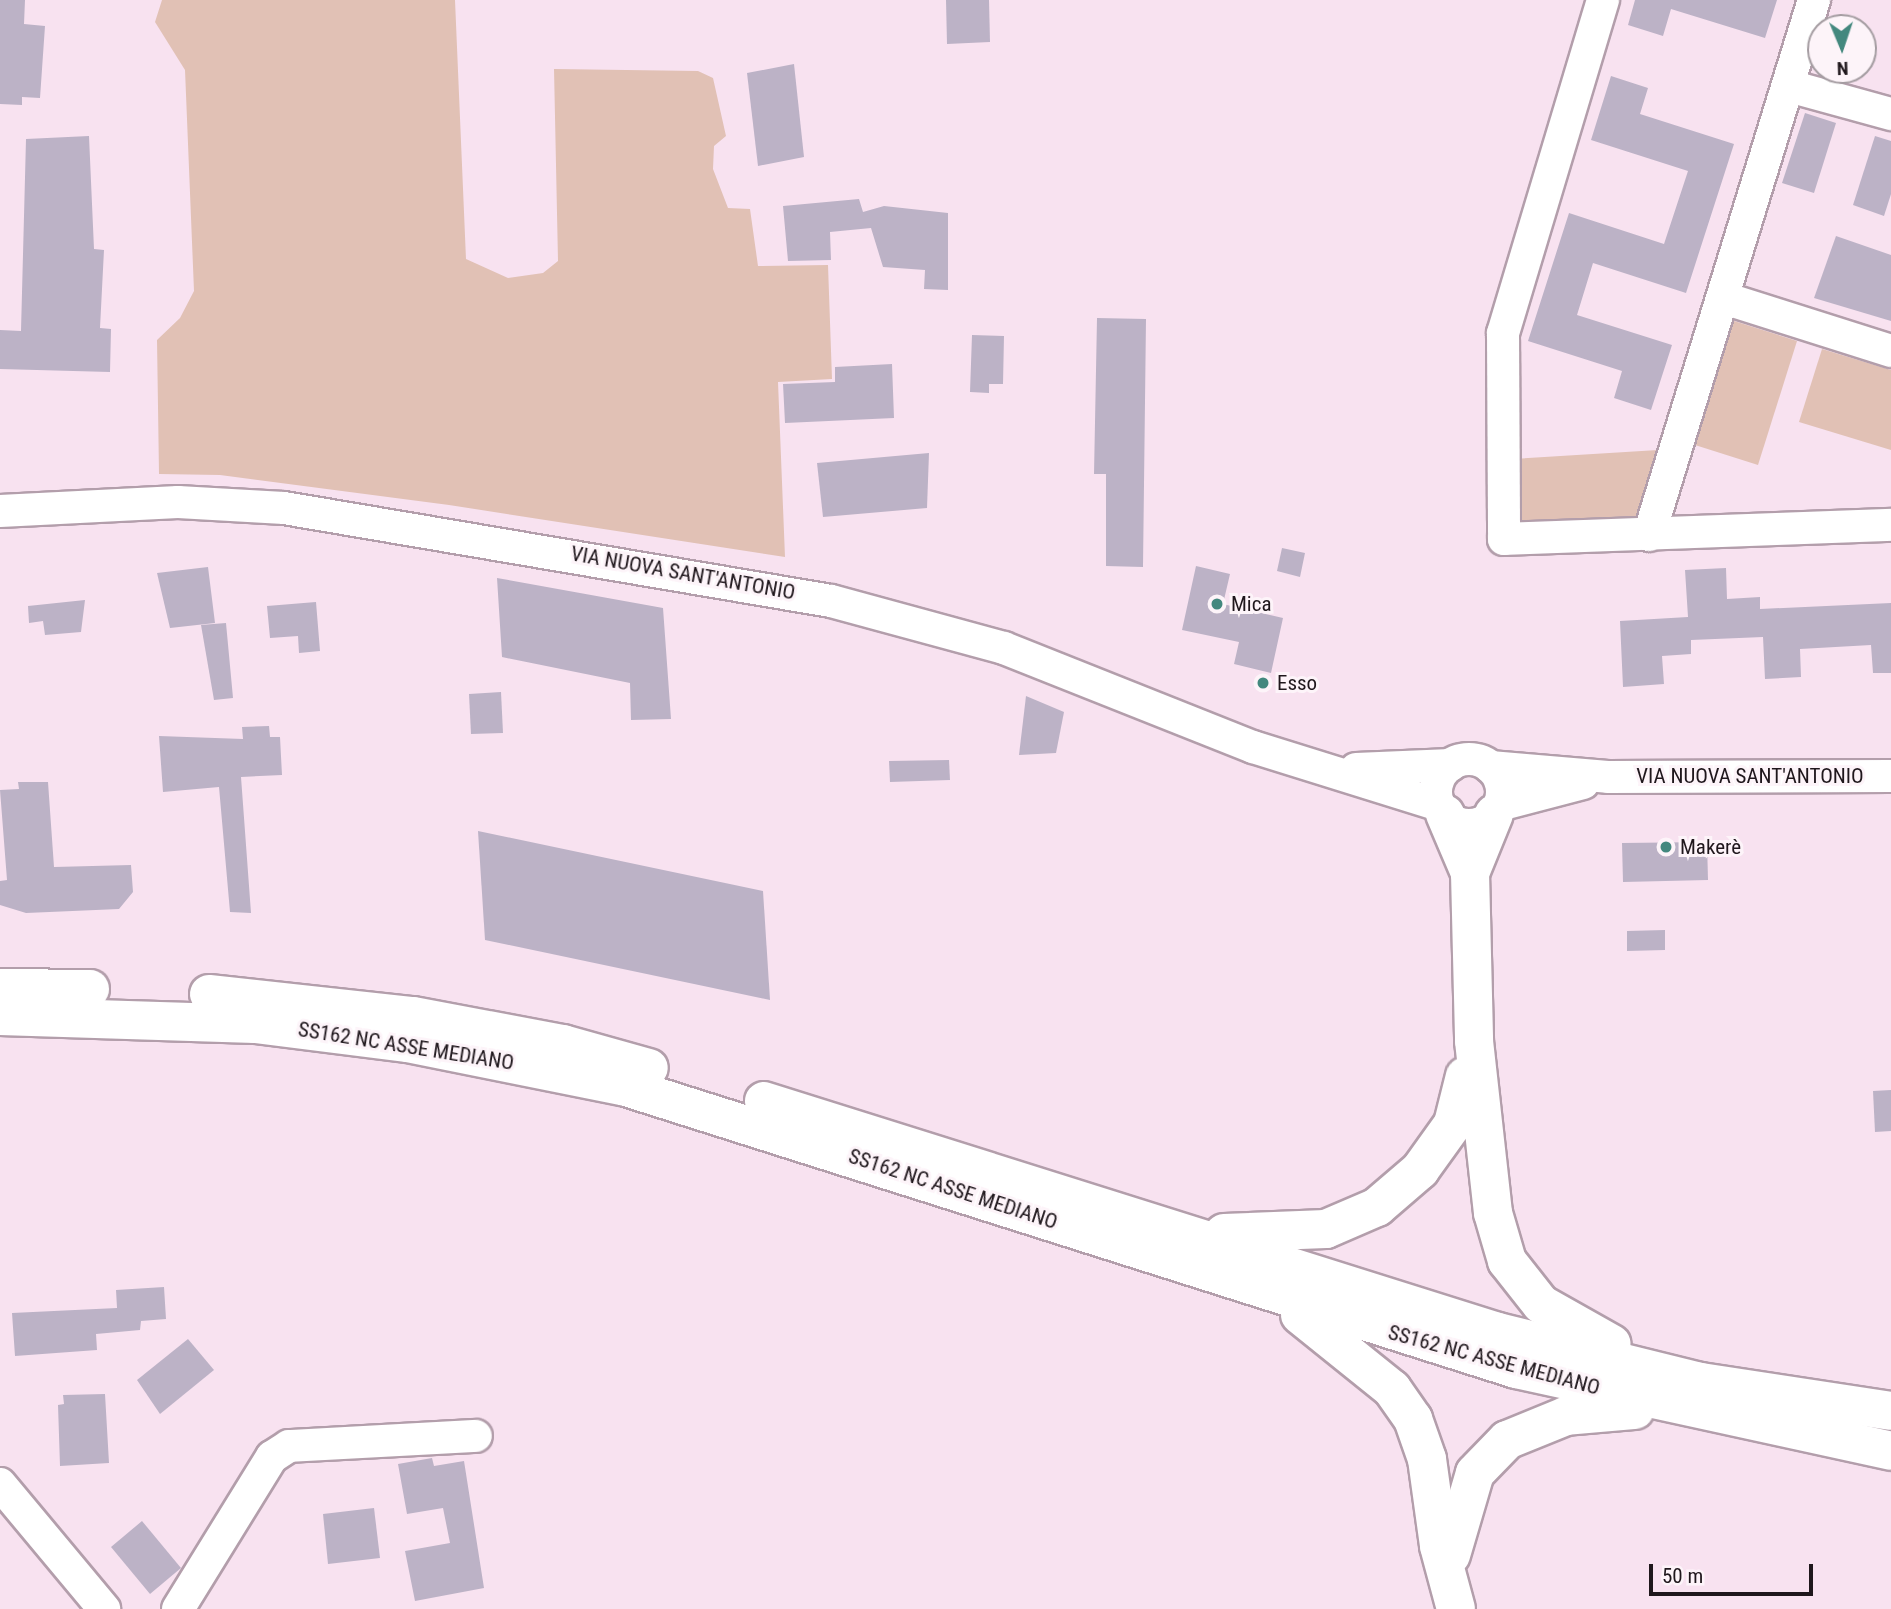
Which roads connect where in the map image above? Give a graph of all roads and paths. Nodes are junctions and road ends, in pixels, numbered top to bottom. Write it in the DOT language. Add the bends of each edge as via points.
graph roads {
  1 [pos="1603,0"];
  2 [pos="1815,0"];
  3 [pos="1789,86"];
  4 [pos="1891,114"];
  5 [pos="1724,298"];
  6 [pos="1891,351"];
  7 [pos="0,512"];
  8 [pos="1891,524"];
  9 [pos="1649,536"];
  10 [pos="1451,765"];
  11 [pos="1490,767"];
  12 [pos="1340,769"];
  13 [pos="1891,776"];
  14 [pos="1608,777"];
  15 [pos="1442,809"];
  16 [pos="1497,809"];
  17 [pos="1470,873"];
  18 [pos="7,997"];
  19 [pos="1474,1041"];
  20 [pos="1170,1229"];
  21 [pos="1279,1299"];
  22 [pos="1698,1397"];
  23 [pos="1879,1409"];
  24 [pos="476,1436"];
  25 [pos="1891,1451"];
  26 [pos="0,1484"];
  27 [pos="1451,1593"];
  28 [pos="104,1609"];
  29 [pos="178,1609"];
  1 -- 9 [label="street" via="1503,333 1504,539"];
  2 -- 3 [label="street"];
  3 -- 4 [label="street"];
  3 -- 5 [label="street"];
  5 -- 6 [label="street"];
  5 -- 9 [label="street"];
  7 -- 12 [label="street, VIA NUOVA SANT'ANTONIO" via="178,502 284,508 676,570 831,601 1004,648 1227,737"];
  8 -- 9 [label="street"];
  10 -- 11 [label="street, VIA NUOVA SANT'ANTONIO" via="1471,760"];
  10 -- 12 [label="street, VIA NUOVA SANT'ANTONIO"];
  10 -- 15 [label="street" via="1438,783"];
  11 -- 14 [label="street, VIA NUOVA SANT'ANTONIO"];
  11 -- 16 [label="street" via="1501,785"];
  12 -- 15 [label="street, VIA NUOVA SANT'ANTONIO"];
  13 -- 14 [label="street, VIA NUOVA SANT'ANTONIO"];
  14 -- 16 [label="street, VIA NUOVA SANT'ANTONIO"];
  15 -- 16 [label="street, VIA NUOVA SANT'ANTONIO" via="1475,825"];
  15 -- 17 [label="highway"];
  16 -- 17 [label="highway"];
  17 -- 19 [label="highway"];
  18 -- 20 [label="highway, SS162 NC ASSE MEDIANO" via="151,991 413,1016 563,1044 826,1118"];
  18 -- 21 [label="highway, SS162 NC ASSE MEDIANO" via="52,1014 180,1019 408,1043 626,1087 916,1176"];
  19 -- 20 [label="highway" via="1453,1124 1420,1170 1377,1207 1326,1229 1278,1235"];
  19 -- 22 [label="highway" via="1481,1140 1507,1261 1541,1304"];
  20 -- 22 [label="highway, SS162 NC ASSE MEDIANO"];
  21 -- 22 [label="highway, SS162 NC ASSE MEDIANO" via="1516,1370"];
  21 -- 27 [label="highway" via="1392,1389 1413,1419 1430,1469"];
  22 -- 23 [label="highway, SS162 NC ASSE MEDIANO"];
  22 -- 25 [label="highway, SS162 NC ASSE MEDIANO"];
  22 -- 27 [label="highway" via="1566,1416 1507,1440 1475,1473 1457,1518"];
  24 -- 29 [label="street" via="289,1446 272,1457"];
  26 -- 28 [label="street"];
}
